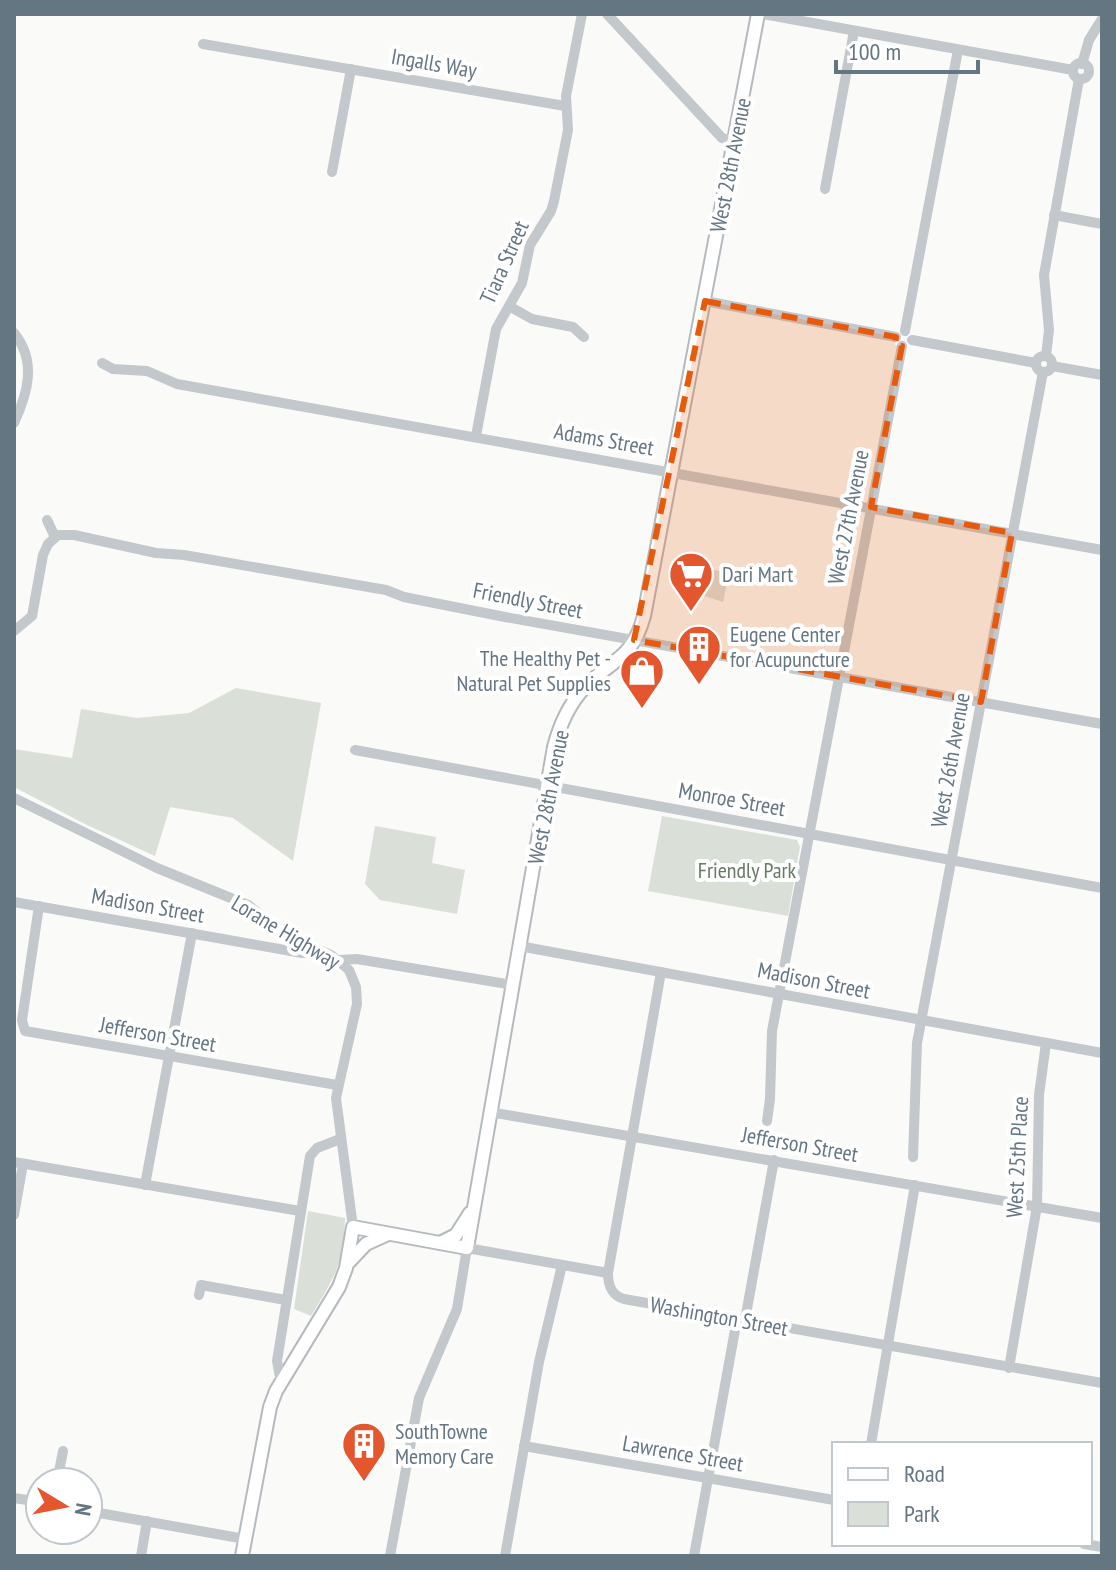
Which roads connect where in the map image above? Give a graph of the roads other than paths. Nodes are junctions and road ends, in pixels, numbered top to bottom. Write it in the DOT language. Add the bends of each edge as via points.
graph roads {
  1 [pos="582,14"];
  2 [pos="607,14"];
  3 [pos="761,14"];
  4 [pos="1102,19"];
  5 [pos="854,31"];
  6 [pos="203,44"];
  7 [pos="958,50"];
  8 [pos="351,69"];
  9 [pos="1081,71"];
  10 [pos="1102,75"];
  11 [pos="565,106"];
  12 [pos="734,142"];
  13 [pos="332,172"];
  14 [pos="825,189"];
  15 [pos="1054,215"];
  16 [pos="1102,224"];
  17 [pos="705,301"];
  18 [pos="509,306"];
  19 [pos="14,333"];
  20 [pos="584,337"];
  21 [pos="904,338"];
  22 [pos="102,363"];
  23 [pos="1044,364"];
  24 [pos="1102,375"];
  25 [pos="14,423"];
  26 [pos="476,436"];
  27 [pos="673,471"];
  28 [pos="871,507"];
  29 [pos="47,520"];
  30 [pos="1012,533"];
  31 [pos="55,537"];
  32 [pos="1102,550"];
  33 [pos="14,631"];
  34 [pos="634,640"];
  35 [pos="839,677"];
  36 [pos="981,702"];
  37 [pos="1102,724"];
  38 [pos="355,750"];
  39 [pos="547,787"];
  40 [pos="14,798"];
  41 [pos="809,834"];
  42 [pos="952,862"];
  43 [pos="1102,888"];
  44 [pos="14,902"];
  45 [pos="39,906"];
  46 [pos="192,933"];
  47 [pos="519,946"];
  48 [pos="323,951"];
  49 [pos="339,960"];
  50 [pos="661,972"];
  51 [pos="513,985"];
  52 [pos="780,993"];
  53 [pos="922,1020"];
  54 [pos="1046,1043"];
  55 [pos="1102,1053"];
  56 [pos="170,1056"];
  57 [pos="337,1085"];
  58 [pos="490,1112"];
  59 [pos="767,1121"];
  60 [pos="632,1136"];
  61 [pos="340,1139"];
  62 [pos="913,1157"];
  63 [pos="774,1160"];
  64 [pos="18,1163"];
  65 [pos="145,1185"];
  66 [pos="915,1185"];
  67 [pos="475,1203"];
  68 [pos="1037,1206"];
  69 [pos="300,1211"];
  70 [pos="14,1215"];
  71 [pos="1102,1218"];
  72 [pos="353,1227"];
  73 [pos="388,1234"];
  74 [pos="440,1243"];
  75 [pos="467,1248"];
  76 [pos="562,1265"];
  77 [pos="346,1268"];
  78 [pos="608,1273"];
  79 [pos="199,1295"];
  80 [pos="286,1300"];
  81 [pos="741,1320"];
  82 [pos="888,1346"];
  83 [pos="1009,1368"];
  84 [pos="281,1382"];
  85 [pos="1102,1383"];
  86 [pos="871,1442"];
  87 [pos="524,1446"];
  88 [pos="63,1451"];
  89 [pos="60,1466"];
  90 [pos="708,1477"];
  91 [pos="832,1500"];
  92 [pos="104,1514"];
  93 [pos="147,1521"];
  94 [pos="245,1539"];
  95 [pos="141,1556"];
  96 [pos="242,1556"];
  97 [pos="390,1556"];
  98 [pos="505,1556"];
  99 [pos="694,1556"];
  1 -- 11 [label="street"];
  2 -- 12 [label="street" via="722,138"];
  3 -- 5 [label="street"];
  3 -- 12 [label="main road, West 28th Avenue"];
  4 -- 9 [label="street, West 26th Avenue" via="1089,40"];
  5 -- 7 [label="street"];
  5 -- 14 [label="street"];
  6 -- 8 [label="street, Ingalls Way"];
  7 -- 9 [label="street"];
  7 -- 21 [label="street, West 27th Avenue"];
  8 -- 11 [label="street, Ingalls Way"];
  8 -- 13 [label="street"];
  9 -- 10 [label="street"];
  9 -- 15 [label="street, West 26th Avenue"];
  11 -- 18 [label="street, Tiara Street" via="568,130 553,207 530,245 522,283"];
  12 -- 17 [label="main road, West 28th Avenue"];
  15 -- 16 [label="street"];
  15 -- 23 [label="street, West 26th Avenue" via="1044,275 1049,330"];
  17 -- 21 [label="street"];
  17 -- 27 [label="main road, West 28th Avenue"];
  18 -- 20 [label="street" via="532,319 573,327"];
  18 -- 26 [label="street, Tiara Street" via="496,329"];
  19 -- 25 [label="street" via="26,350 29,376"];
  21 -- 23 [label="street"];
  21 -- 28 [label="street, West 27th Avenue"];
  22 -- 26 [label="street, Adams Street" via="147,371 177,384"];
  23 -- 24 [label="street"];
  23 -- 30 [label="street, West 26th Avenue"];
  26 -- 27 [label="street, Adams Street"];
  27 -- 28 [label="street, Adams Street"];
  27 -- 34 [label="main road, West 28th Avenue" via="646,608"];
  28 -- 30 [label="street, Adams Street"];
  28 -- 35 [label="street, West 27th Avenue"];
  29 -- 31 [label="street"];
  30 -- 32 [label="street, Adams Street"];
  30 -- 36 [label="street, West 26th Avenue"];
  31 -- 33 [label="street" via="43,555 32,616"];
  31 -- 34 [label="street, Friendly Street" via="74,535 386,590"];
  34 -- 35 [label="street, Friendly Street"];
  34 -- 39 [label="main road, West 28th Avenue" via="569,709 556,737"];
  35 -- 36 [label="street, Friendly Street"];
  35 -- 41 [label="street, West 27th Avenue"];
  36 -- 37 [label="street, Friendly Street"];
  36 -- 42 [label="street, West 26th Avenue"];
  38 -- 39 [label="street, Monroe Street"];
  39 -- 41 [label="street, Monroe Street"];
  39 -- 47 [label="main road, West 28th Avenue"];
  40 -- 48 [label="street, Lorane Highway" via="157,868 248,905 288,936"];
  41 -- 42 [label="street, Monroe Street"];
  41 -- 52 [label="street, West 27th Avenue"];
  42 -- 43 [label="street, Monroe Street"];
  42 -- 53 [label="street, West 26th Avenue"];
  44 -- 45 [label="street, Madison Street"];
  45 -- 46 [label="street, Madison Street"];
  45 -- 56 [label="street, Jefferson Street" via="22,1027 26,1032"];
  46 -- 48 [label="street, Madison Street" via="302,953"];
  46 -- 56 [label="street"];
  47 -- 50 [label="street, Madison Street"];
  47 -- 51 [label="main road, West 28th Avenue"];
  48 -- 49 [label="street, Lorane Highway"];
  49 -- 51 [label="street"];
  49 -- 57 [label="street, Lorane Highway" via="351,973 357,996"];
  50 -- 52 [label="street, Madison Street"];
  50 -- 60 [label="street"];
  51 -- 58 [label="main road, West 28th Avenue"];
  52 -- 53 [label="street, Madison Street"];
  52 -- 59 [label="street, West 27th Avenue" via="770,1045"];
  53 -- 54 [label="street, Madison Street"];
  53 -- 62 [label="street, West 26th Avenue" via="915,1062"];
  54 -- 55 [label="street, Madison Street"];
  54 -- 68 [label="street, West 25th Place" via="1039,1095"];
  56 -- 57 [label="street, Jefferson Street"];
  56 -- 65 [label="street"];
  57 -- 61 [label="street, Lorane Highway"];
  58 -- 60 [label="street, Jefferson Street"];
  58 -- 67 [label="main road, West 28th Avenue"];
  60 -- 63 [label="street, Jefferson Street"];
  60 -- 78 [label="street"];
  61 -- 69 [label="street" via="311,1153"];
  61 -- 72 [label="street, Lorane Highway"];
  63 -- 66 [label="street, Jefferson Street"];
  63 -- 81 [label="street"];
  64 -- 65 [label="street"];
  64 -- 70 [label="street"];
  65 -- 69 [label="street"];
  66 -- 68 [label="street, Jefferson Street"];
  66 -- 82 [label="street"];
  67 -- 74 [label="main road" via="459,1231"];
  67 -- 75 [label="main road, West 28th Avenue"];
  68 -- 71 [label="street, Jefferson Street"];
  68 -- 83 [label="street, West 25th Place"];
  69 -- 80 [label="street"];
  72 -- 73 [label="main road"];
  72 -- 77 [label="main road, Lorane Highway"];
  73 -- 74 [label="main road"];
  73 -- 77 [label="main road" via="355,1252"];
  74 -- 75 [label="main road"];
  75 -- 76 [label="street"];
  75 -- 97 [label="street, West 28th Avenue" via="457,1309 419,1398"];
  76 -- 78 [label="street"];
  76 -- 87 [label="street"];
  77 -- 84 [label="main road, Lorane Highway"];
  78 -- 81 [label="street, Washington Street" via="611,1290 620,1298"];
  79 -- 80 [label="street" via="201,1285"];
  80 -- 84 [label="street" via="277,1361"];
  81 -- 82 [label="street, Washington Street"];
  81 -- 90 [label="street"];
  82 -- 83 [label="street, Washington Street"];
  82 -- 86 [label="street"];
  83 -- 85 [label="street, Washington Street"];
  84 -- 94 [label="main road, Lorane Highway" via="267,1414"];
  87 -- 90 [label="street, Lawrence Street"];
  87 -- 98 [label="street"];
  88 -- 89 [label="street"];
  90 -- 91 [label="street, Lawrence Street"];
  90 -- 99 [label="street"];
  92 -- 93 [label="street"];
  93 -- 94 [label="street"];
  93 -- 95 [label="street"];
  94 -- 96 [label="main road, Lorane Highway"];
}
